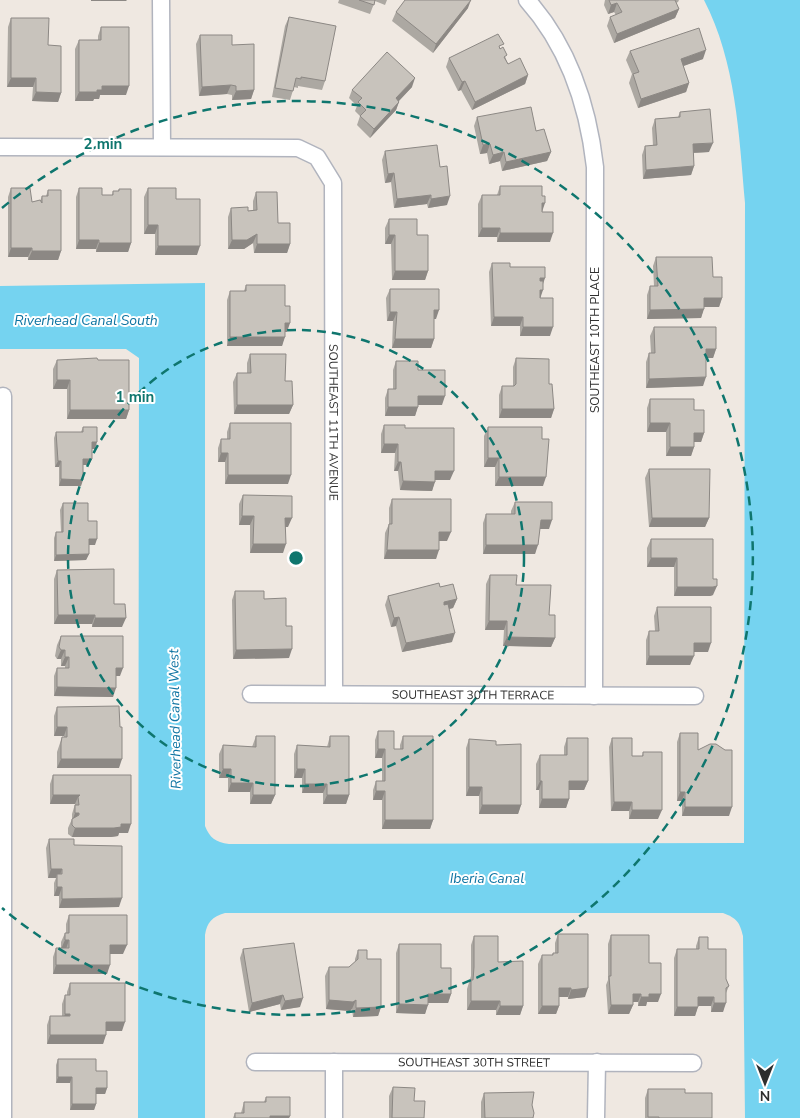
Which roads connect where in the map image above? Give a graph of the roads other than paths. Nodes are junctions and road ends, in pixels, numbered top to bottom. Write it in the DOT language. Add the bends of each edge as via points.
graph roads {
  1 [pos="161,0"];
  2 [pos="527,0"];
  3 [pos="162,146"];
  4 [pos="0,147"];
  5 [pos="3,396"];
  6 [pos="2,486"];
  7 [pos="334,693"];
  8 [pos="251,694"];
  9 [pos="594,696"];
  10 [pos="695,696"];
  11 [pos="2,746"];
  12 [pos="2,1007"];
  13 [pos="255,1062"];
  14 [pos="334,1062"];
  15 [pos="597,1062"];
  16 [pos="693,1062"];
  17 [pos="3,1118"];
  18 [pos="334,1118"];
  19 [pos="596,1118"];
  1 -- 3 [label="street"];
  2 -- 9 [label="street, SOUTHEAST 10TH PLACE" via="559,45 579,89 595,167"];
  3 -- 4 [label="street"];
  3 -- 7 [label="street, SOUTHEAST 11TH AVENUE" via="298,148 318,157 333,183"];
  5 -- 6 [label="street"];
  6 -- 11 [label="street"];
  7 -- 8 [label="street, SOUTHEAST 30TH TERRACE"];
  7 -- 9 [label="street, SOUTHEAST 30TH TERRACE"];
  9 -- 10 [label="street, SOUTHEAST 30TH TERRACE"];
  11 -- 12 [label="street"];
  12 -- 17 [label="street"];
  13 -- 14 [label="street, SOUTHEAST 30TH STREET"];
  14 -- 15 [label="street, SOUTHEAST 30TH STREET"];
  14 -- 18 [label="street"];
  15 -- 16 [label="street, SOUTHEAST 30TH STREET"];
  15 -- 19 [label="street"];
}
